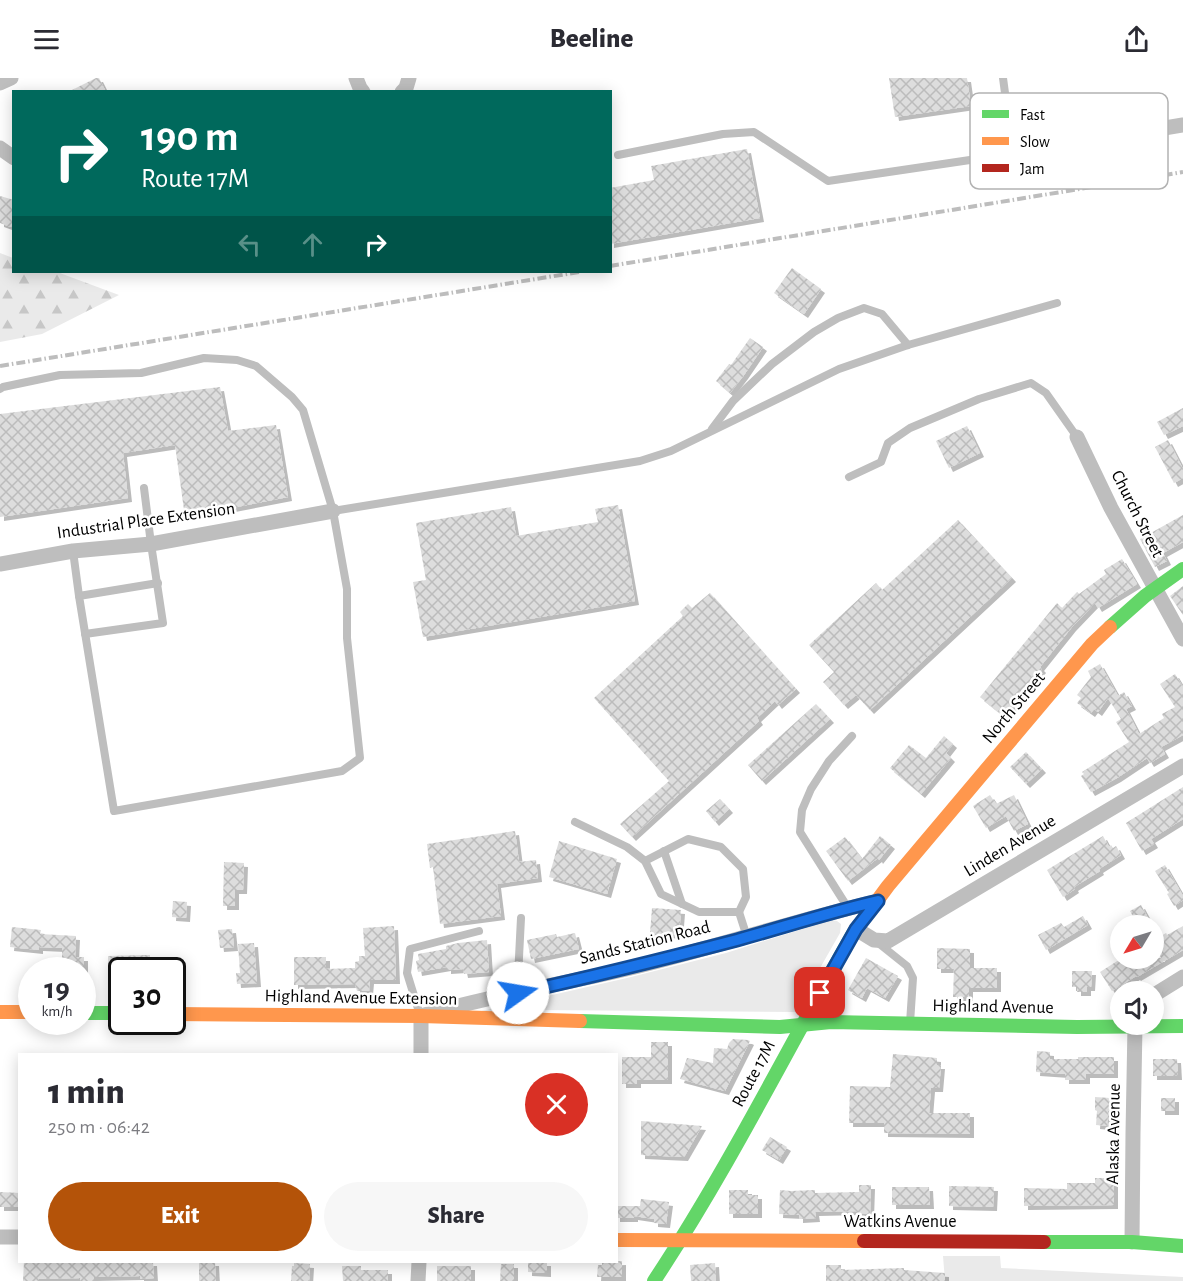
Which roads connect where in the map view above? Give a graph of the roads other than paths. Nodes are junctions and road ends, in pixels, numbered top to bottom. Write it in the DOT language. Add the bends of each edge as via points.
graph roads {
  1 [pos="11,78"];
  2 [pos="1003,78"];
  3 [pos="0,83"];
  4 [pos="1005,93"];
  5 [pos="1183,125"];
  6 [pos="1168,127"];
  7 [pos="618,154"];
  8 [pos="970,160"];
  9 [pos="1057,303"];
  10 [pos="908,345"];
  11 [pos="0,389"];
  12 [pos="710,432"];
  13 [pos="1077,437"];
  14 [pos="849,477"];
  15 [pos="144,488"];
  16 [pos="333,511"];
  17 [pos="151,544"];
  18 [pos="73,551"];
  19 [pos="0,564"];
  20 [pos="1183,569"];
  21 [pos="158,583"];
  22 [pos="1154,588"];
  23 [pos="79,596"];
  24 [pos="85,634"];
  25 [pos="1183,639"];
  26 [pos="852,736"];
  27 [pos="1183,766"];
  28 [pos="575,822"];
  29 [pos="664,851"];
  30 [pos="645,861"];
  31 [pos="888,886"];
  32 [pos="878,901"];
  33 [pos="682,904"];
  34 [pos="848,908"];
  35 [pos="739,912"];
  36 [pos="521,918"];
  37 [pos="856,929"];
  38 [pos="479,932"];
  39 [pos="747,937"];
  40 [pos="874,940"];
  41 [pos="1183,977"];
  42 [pos="1164,989"];
  43 [pos="518,993"];
  44 [pos="0,1012"];
  45 [pos="18,1012"];
  46 [pos="186,1014"];
  47 [pos="421,1016"];
  48 [pos="516,1019"];
  49 [pos="802,1024"];
  50 [pos="910,1024"];
  51 [pos="1108,1026"];
  52 [pos="1164,1026"];
  53 [pos="1183,1026"];
  54 [pos="1136,1035"];
  55 [pos="421,1053"];
  56 [pos="0,1237"];
  57 [pos="18,1237"];
  58 [pos="618,1240"];
  59 [pos="681,1240"];
  60 [pos="1132,1242"];
  61 [pos="1183,1245"];
  62 [pos="419,1263"];
  63 [pos="418,1281"];
  64 [pos="654,1281"];
  1 -- 3 [label="street"];
  2 -- 4 [label="lane"];
  5 -- 6 [label="street"];
  7 -- 8 [label="lane" via="754,132 828,181"];
  9 -- 10 [label="lane"];
  10 -- 12 [label="lane" via="838,369"];
  10 -- 12 [label="lane" via="882,314 864,308 838,318 772,364 734,401"];
  11 -- 16 [label="lane" via="60,375 141,373 204,358 237,360 256,366 303,411"];
  12 -- 16 [label="lane" via="639,461"];
  13 -- 14 [label="lane" via="1046,393 1031,383 979,399 910,428 888,443 881,462"];
  13 -- 22 [label="street, Church Street"];
  15 -- 17 [label="lane"];
  16 -- 17 [label="street, Industrial Place Extension"];
  16 -- 24 [label="lane" via="347,589 347,638 360,758 342,771 114,811"];
  17 -- 18 [label="street, Industrial Place Extension"];
  17 -- 21 [label="lane"];
  18 -- 19 [label="street, Industrial Place Extension"];
  18 -- 23 [label="lane"];
  20 -- 22 [label="street, North Street"];
  21 -- 23 [label="lane"];
  21 -- 24 [label="lane" via="164,623"];
  22 -- 25 [label="street, Church Street"];
  22 -- 31 [label="street, North Street" via="1092,644"];
  23 -- 24 [label="lane"];
  26 -- 34 [label="lane" via="811,789 802,810 800,832"];
  27 -- 40 [label="street, Linden Avenue" via="905,932 888,941"];
  28 -- 30 [label="lane" via="627,847"];
  29 -- 30 [label="lane"];
  29 -- 33 [label="lane"];
  29 -- 35 [label="lane" via="688,839 721,847 743,869 746,897"];
  30 -- 33 [label="lane" via="661,894"];
  31 -- 32 [label="street, Route 17M"];
  32 -- 34 [label="street, Sands Station Road"];
  32 -- 37 [label="street, Route 17M"];
  33 -- 35 [label="lane" via="699,912"];
  34 -- 39 [label="street, Sands Station Road"];
  35 -- 39 [label="lane"];
  36 -- 43 [label="lane"];
  37 -- 40 [label="street"];
  37 -- 49 [label="street, Route 17M"];
  38 -- 47 [label="lane" via="410,949 407,973"];
  39 -- 43 [label="street, Sands Station Road"];
  40 -- 50 [label="lane" via="907,966 912,978"];
  41 -- 42 [label="street"];
  43 -- 47 [label="street, Sands Station Road"];
  43 -- 48 [label="lane"];
  44 -- 45 [label="street"];
  46 -- 47 [label="street, Highland Avenue Extension"];
  47 -- 48 [label="street, Highland Avenue Extension"];
  47 -- 55 [label="street"];
  48 -- 49 [label="street, Highland Avenue Extension"];
  49 -- 50 [label="street, Highland Avenue"];
  49 -- 59 [label="street, Route 17M"];
  50 -- 51 [label="street, Highland Avenue"];
  52 -- 53 [label="street, Highland Avenue"];
  54 -- 60 [label="street, Alaska Avenue"];
  56 -- 57 [label="street"];
  58 -- 59 [label="street, Watkins Avenue"];
  59 -- 60 [label="street, Watkins Avenue"];
  59 -- 64 [label="street, Route 17M"];
  60 -- 61 [label="street, Watkins Avenue"];
  62 -- 63 [label="street"];
}
